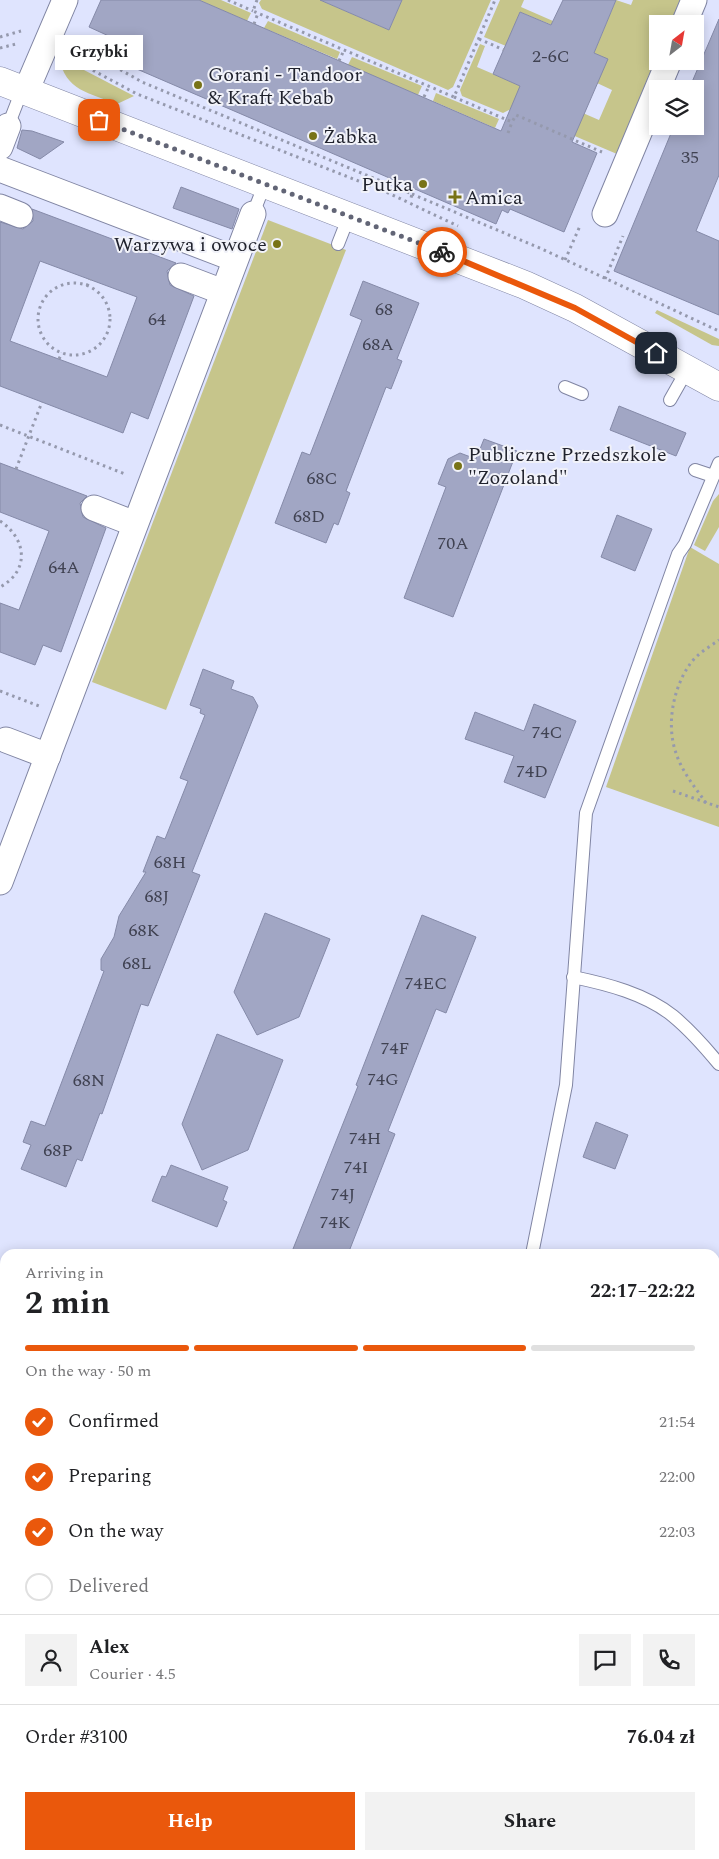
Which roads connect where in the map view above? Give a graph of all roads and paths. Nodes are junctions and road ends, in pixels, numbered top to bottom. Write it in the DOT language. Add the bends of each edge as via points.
graph roads {
  1 [pos="66,0"];
  2 [pos="228,0"];
  3 [pos="257,0"];
  4 [pos="495,0"];
  5 [pos="694,0"];
  6 [pos="253,11"];
  7 [pos="258,13"];
  8 [pos="688,15"];
  9 [pos="254,24"];
  10 [pos="478,39"];
  11 [pos="75,44"];
  12 [pos="344,50"];
  13 [pos="504,50"];
  14 [pos="339,61"];
  15 [pos="665,70"];
  16 [pos="429,86"];
  17 [pos="16,87"];
  18 [pos="424,97"];
  19 [pos="454,97"];
  20 [pos="512,122"];
  21 [pos="508,133"];
  22 [pos="4,136"];
  23 [pos="609,156"];
  24 [pos="0,169"];
  25 [pos="264,183"];
  26 [pos="253,214"];
  27 [pos="348,216"];
  28 [pos="602,221"];
  29 [pos="338,244"];
  30 [pos="235,260"];
  31 [pos="566,260"];
  32 [pos="181,276"];
  33 [pos="90,279"];
  34 [pos="605,279"];
  35 [pos="88,286"];
  36 [pos="223,292"];
  37 [pos="719,331"];
  38 [pos="62,353"];
  39 [pos="59,359"];
  40 [pos="687,370"];
  41 [pos="565,387"];
  42 [pos="719,387"];
  43 [pos="582,394"];
  44 [pos="670,400"];
  45 [pos="42,402"];
  46 [pos="0,426"];
  47 [pos="28,436"];
  48 [pos="719,463"];
  49 [pos="16,469"];
  50 [pos="696,470"];
  51 [pos="713,476"];
  52 [pos="150,483"];
  53 [pos="94,508"];
  54 [pos="0,521"];
  55 [pos="135,524"];
  56 [pos="0,587"];
  57 [pos="719,640"];
  58 [pos="0,691"];
  59 [pos="63,715"];
  60 [pos="6,740"];
  61 [pos="48,756"];
  62 [pos="673,790"];
  63 [pos="706,802"];
  64 [pos="719,807"];
  65 [pos="0,882"];
  66 [pos="573,977"];
  67 [pos="719,1064"];
  68 [pos="533,1249"];
  1 -- 17 [label="street"];
  2 -- 6 [label="path"];
  3 -- 6 [label="path"];
  4 -- 10 [label="path"];
  5 -- 8 [label="street"];
  6 -- 7 [label="path"];
  7 -- 9 [label="path"];
  7 -- 12 [label="path"];
  10 -- 13 [label="path"];
  10 -- 19 [label="path"];
  11 -- 31 [label="path" via="142,82"];
  12 -- 14 [label="path"];
  12 -- 16 [label="path"];
  15 -- 28 [label="street"];
  16 -- 18 [label="path"];
  16 -- 19 [label="path"];
  17 -- 22 [label="lane"];
  17 -- 25 [label="street"];
  19 -- 20 [label="path"];
  20 -- 21 [label="path"];
  20 -- 23 [label="path" via="516,115"];
  24 -- 30 [label="street"];
  25 -- 26 [label="lane"];
  25 -- 27 [label="street"];
  26 -- 30 [label="street"];
  27 -- 29 [label="lane"];
  27 -- 40 [label="street" via="575,308"];
  28 -- 31 [label="path"];
  28 -- 34 [label="path" via="624,233"];
  30 -- 36 [label="street"];
  31 -- 34 [label="path"];
  32 -- 36 [label="street"];
  33 -- 35 [label="path"];
  34 -- 37 [label="path"];
  35 -- 38 [label="path" via="100,295 108,309 110,324 104,339 93,350 77,356"];
  35 -- 38 [label="path" via="73,283 59,286 40,306 41,335 49,346"];
  36 -- 52 [label="street"];
  38 -- 39 [label="path"];
  40 -- 42 [label="street"];
  40 -- 44 [label="lane"];
  41 -- 43 [label="lane"];
  45 -- 47 [label="path"];
  46 -- 47 [label="path"];
  47 -- 49 [label="path"];
  47 -- 52 [label="path"];
  48 -- 51 [label="lane"];
  50 -- 51 [label="lane"];
  51 -- 66 [label="lane" via="674,563 586,813"];
  52 -- 55 [label="street"];
  53 -- 55 [label="street"];
  54 -- 56 [label="path" via="13,529 21,546 20,566 10,582"];
  55 -- 59 [label="street"];
  57 -- 63 [label="path" via="690,664 676,690 673,707 675,752"];
  58 -- 59 [label="path"];
  59 -- 61 [label="street"];
  60 -- 61 [label="street"];
  61 -- 65 [label="street"];
  62 -- 63 [label="path"];
  63 -- 64 [label="path"];
  66 -- 67 [label="lane" via="607,984 672,1015"];
  66 -- 68 [label="lane" via="566,1085"];
}
